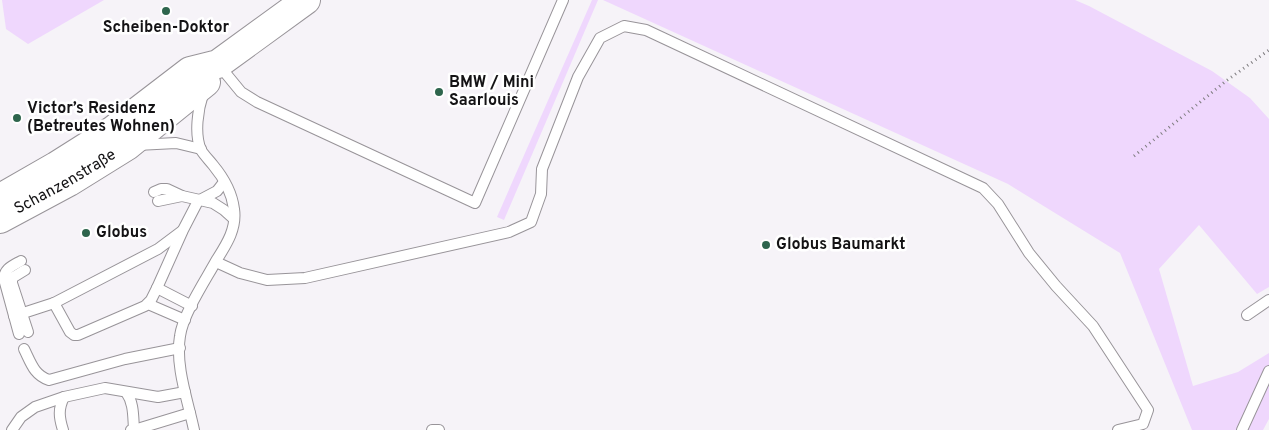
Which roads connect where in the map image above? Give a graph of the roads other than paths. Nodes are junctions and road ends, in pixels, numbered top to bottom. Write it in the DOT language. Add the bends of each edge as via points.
graph roads {
  1 [pos="306,0"];
  2 [pos="563,0"];
  3 [pos="213,72"];
  4 [pos="126,146"];
  5 [pos="201,149"];
  6 [pos="224,182"];
  7 [pos="156,196"];
  8 [pos="0,198"];
  9 [pos="198,201"];
  10 [pos="0,219"];
  11 [pos="234,220"];
  12 [pos="183,230"];
  13 [pos="216,262"];
  14 [pos="23,266"];
  15 [pos="158,288"];
  16 [pos="1269,300"];
  17 [pos="54,302"];
  18 [pos="148,304"];
  19 [pos="192,306"];
  20 [pos="18,314"];
  21 [pos="1247,315"];
  22 [pos="184,320"];
  23 [pos="24,333"];
  24 [pos="28,348"];
  25 [pos="180,348"];
  26 [pos="1269,371"];
  27 [pos="126,392"];
  28 [pos="186,392"];
  29 [pos="64,397"];
  30 [pos="190,413"];
  31 [pos="12,430"];
  32 [pos="63,430"];
  33 [pos="133,430"];
  34 [pos="194,430"];
  35 [pos="432,430"];
  36 [pos="439,430"];
  37 [pos="1118,430"];
  38 [pos="1242,430"];
  1 -- 3 [label="street, Schanzenstraße"];
  2 -- 3 [label="lane" via="475,203 257,102"];
  3 -- 4 [label="street, Schanzenstraße"];
  3 -- 5 [label="lane" via="199,107 197,127"];
  3 -- 8 [label="street, Schanzenstraße" via="190,71 113,130"];
  4 -- 5 [label="lane" via="176,143"];
  4 -- 10 [label="street, Schanzenstraße" via="69,182"];
  5 -- 6 [label="lane"];
  6 -- 9 [label="lane" via="217,191"];
  6 -- 11 [label="lane" via="234,209"];
  7 -- 9 [label="lane" via="161,189 167,189"];
  9 -- 11 [label="lane" via="213,203"];
  9 -- 12 [label="lane"];
  11 -- 13 [label="lane" via="234,228"];
  12 -- 15 [label="lane"];
  12 -- 17 [label="lane" via="158,249"];
  13 -- 19 [label="lane"];
  13 -- 37 [label="lane" via="267,280 305,278 508,232 532,222 541,194 542,169 578,77 600,38 624,26 646,30 983,188 998,204 1029,253 1093,326 1148,410 1143,424"];
  14 -- 20 [label="lane" via="7,269 4,274"];
  15 -- 18 [label="lane"];
  15 -- 19 [label="lane"];
  16 -- 21 [label="lane"];
  17 -- 18 [label="lane" via="74,335"];
  17 -- 20 [label="lane"];
  18 -- 22 [label="lane"];
  19 -- 22 [label="lane"];
  20 -- 23 [label="lane"];
  22 -- 25 [label="lane"];
  24 -- 25 [label="lane" via="34,370 49,380"];
  25 -- 28 [label="lane"];
  26 -- 38 [label="lane"];
  27 -- 28 [label="lane" via="158,397"];
  27 -- 29 [label="lane" via="105,388"];
  27 -- 33 [label="lane" via="132,403"];
  28 -- 30 [label="lane"];
  29 -- 31 [label="lane" via="35,407"];
  29 -- 32 [label="lane" via="59,412"];
  30 -- 33 [label="lane"];
  30 -- 34 [label="lane"];
  35 -- 36 [label="lane"];
}
